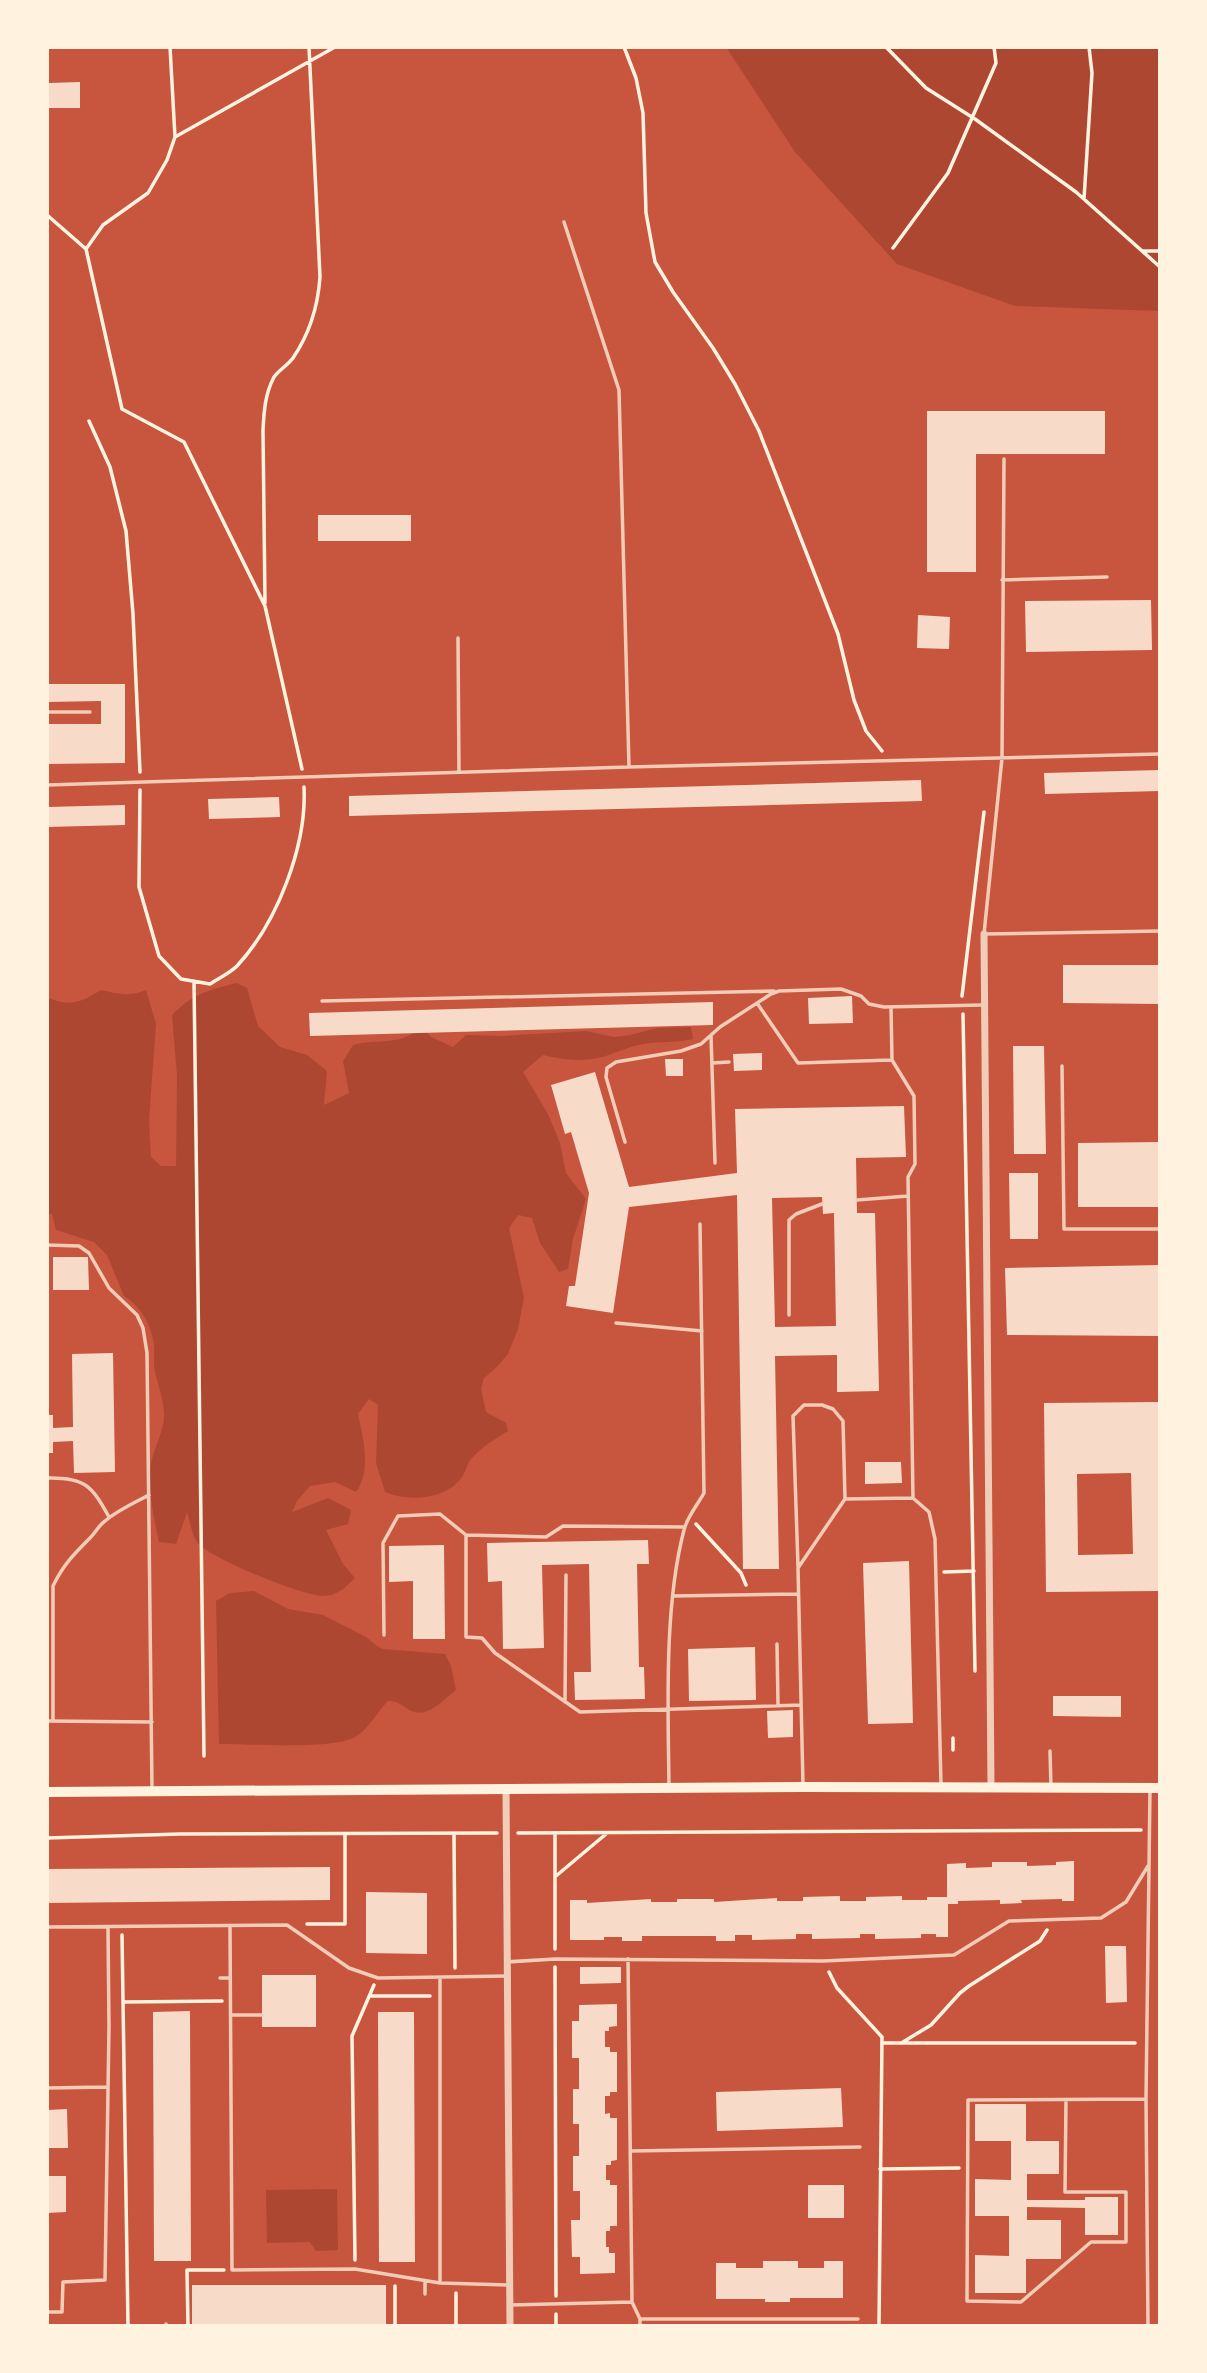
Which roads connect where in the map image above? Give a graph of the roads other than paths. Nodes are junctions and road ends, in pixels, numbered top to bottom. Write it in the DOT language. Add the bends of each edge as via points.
graph roads {
  1 [pos="564,222"];
  2 [pos="1004,459"];
  3 [pos="1107,577"];
  4 [pos="1002,580"];
  5 [pos="458,638"];
  6 [pos="47,712"];
  7 [pos="90,712"];
  8 [pos="1160,754"];
  9 [pos="1002,758"];
  10 [pos="629,767"];
  11 [pos="459,772"];
  12 [pos="47,785"];
  13 [pos="1160,931"];
  14 [pos="984,934"];
  15 [pos="779,991"];
  16 [pos="322,1001"];
  17 [pos="757,1003"];
  18 [pos="985,1005"];
  19 [pos="891,1007"];
  20 [pos="711,1035"];
  21 [pos="892,1060"];
  22 [pos="729,1062"];
  23 [pos="712,1063"];
  24 [pos="1062,1066"];
  25 [pos="625,1142"];
  26 [pos="715,1163"];
  27 [pos="908,1196"];
  28 [pos="857,1200"];
  29 [pos="822,1204"];
  30 [pos="700,1224"];
  31 [pos="1160,1229"];
  32 [pos="47,1245"];
  33 [pos="789,1315"];
  34 [pos="616,1323"];
  35 [pos="702,1331"];
  36 [pos="47,1478"];
  37 [pos="149,1495"];
  38 [pos="913,1498"];
  39 [pos="845,1499"];
  40 [pos="109,1517"];
  41 [pos="684,1527"];
  42 [pos="466,1535"];
  43 [pos="798,1568"];
  44 [pos="566,1575"];
  45 [pos="799,1594"];
  46 [pos="673,1596"];
  47 [pos="383,1635"];
  48 [pos="777,1644"];
  49 [pos="565,1703"];
  50 [pos="801,1705"];
  51 [pos="778,1706"];
  52 [pos="668,1709"];
  53 [pos="50,1721"];
  54 [pos="152,1722"];
  55 [pos="1050,1751"];
  56 [pos="803,1787"];
  57 [pos="941,1787"];
  58 [pos="991,1787"];
  59 [pos="1051,1787"];
  60 [pos="669,1788"];
  61 [pos="1155,1788"];
  62 [pos="506,1790"];
  63 [pos="47,1792"];
  64 [pos="152,1792"];
  65 [pos="1148,1866"];
  66 [pos="230,1926"];
  67 [pos="47,1927"];
  68 [pos="108,1927"];
  69 [pos="628,1959"];
  70 [pos="506,1962"];
  71 [pos="507,1976"];
  72 [pos="220,1978"];
  73 [pos="230,1978"];
  74 [pos="440,1979"];
  75 [pos="231,2015"];
  76 [pos="262,2015"];
  77 [pos="107,2087"];
  78 [pos="47,2088"];
  79 [pos="1146,2099"];
  80 [pos="1066,2100"];
  81 [pos="860,2147"];
  82 [pos="630,2151"];
  83 [pos="425,2281"];
  84 [pos="440,2283"];
  85 [pos="510,2285"];
  86 [pos="425,2294"];
  87 [pos="632,2302"];
  88 [pos="510,2305"];
  89 [pos="47,2312"];
  90 [pos="640,2319"];
  91 [pos="859,2319"];
  92 [pos="510,2326"];
  93 [pos="640,2326"];
  94 [pos="1148,2326"];
  1 -- 10 [label="lane" via="619,390"];
  2 -- 4 [label="lane"];
  3 -- 4 [label="lane"];
  4 -- 9 [label="lane"];
  5 -- 11 [label="lane"];
  6 -- 7 [label="lane"];
  8 -- 9 [label="lane"];
  9 -- 10 [label="lane"];
  9 -- 14 [label="lane"];
  10 -- 11 [label="lane"];
  11 -- 12 [label="lane"];
  13 -- 14 [label="lane"];
  14 -- 18 [label="street"];
  15 -- 16 [label="lane"];
  15 -- 17 [label="lane"];
  15 -- 19 [label="lane" via="841,989 869,1004"];
  17 -- 20 [label="lane"];
  17 -- 21 [label="lane" via="797,1063"];
  18 -- 19 [label="lane"];
  18 -- 58 [label="street"];
  19 -- 21 [label="lane"];
  20 -- 23 [label="lane"];
  20 -- 25 [label="lane" via="681,1051 616,1062 607,1068"];
  21 -- 27 [label="lane" via="914,1096 915,1164 908,1177"];
  22 -- 23 [label="lane"];
  23 -- 26 [label="lane"];
  24 -- 31 [label="lane" via="1064,1229"];
  27 -- 28 [label="lane"];
  27 -- 38 [label="lane"];
  29 -- 33 [label="lane" via="789,1220"];
  30 -- 35 [label="lane"];
  32 -- 37 [label="lane" via="79,1246 89,1254 109,1288 143,1328"];
  34 -- 35 [label="lane"];
  35 -- 41 [label="lane" via="704,1493"];
  36 -- 40 [label="lane" via="71,1479 90,1487"];
  37 -- 40 [label="lane"];
  37 -- 54 [label="lane"];
  38 -- 39 [label="lane"];
  38 -- 57 [label="lane" via="929,1512 933,1524"];
  39 -- 43 [label="lane"];
  39 -- 43 [label="lane" via="843,1422 833,1409 804,1405 793,1416"];
  40 -- 53 [label="lane" via="72,1554 53,1586"];
  41 -- 42 [label="lane" via="563,1526 546,1537"];
  41 -- 46 [label="lane"];
  42 -- 47 [label="lane" via="440,1514 398,1516 383,1543"];
  42 -- 49 [label="lane" via="466,1637 482,1638 495,1653"];
  43 -- 45 [label="lane"];
  44 -- 49 [label="lane"];
  45 -- 46 [label="lane"];
  45 -- 50 [label="lane"];
  46 -- 52 [label="lane"];
  48 -- 51 [label="lane"];
  49 -- 52 [label="lane" via="580,1712"];
  50 -- 51 [label="lane"];
  50 -- 56 [label="lane"];
  51 -- 52 [label="lane"];
  52 -- 60 [label="lane"];
  53 -- 54 [label="lane"];
  54 -- 64 [label="lane"];
  55 -- 59 [label="lane"];
  56 -- 57 [label="main road"];
  56 -- 60 [label="main road"];
  57 -- 58 [label="main road"];
  58 -- 59 [label="main road"];
  59 -- 61 [label="main road"];
  60 -- 62 [label="main road"];
  61 -- 65 [label="lane"];
  62 -- 64 [label="main road"];
  62 -- 70 [label="street"];
  63 -- 64 [label="main road"];
  65 -- 69 [label="lane" via="1126,1902 1101,1918 1009,1921 954,1955 823,1961"];
  65 -- 79 [label="lane"];
  66 -- 68 [label="lane"];
  66 -- 73 [label="lane"];
  66 -- 74 [label="lane" via="287,1925 349,1968 378,1978"];
  67 -- 68 [label="lane"];
  68 -- 77 [label="lane"];
  69 -- 70 [label="lane"];
  69 -- 82 [label="lane"];
  70 -- 71 [label="street"];
  71 -- 74 [label="lane"];
  71 -- 85 [label="street"];
  72 -- 73 [label="lane"];
  73 -- 75 [label="lane"];
  74 -- 84 [label="lane"];
  75 -- 76 [label="lane"];
  75 -- 83 [label="lane" via="232,2270 355,2269"];
  77 -- 78 [label="lane"];
  77 -- 89 [label="lane" via="105,2280 63,2282 62,2312"];
  79 -- 80 [label="lane"];
  79 -- 94 [label="lane"];
  80 -- 80 [label="lane" via="968,2101 967,2301 1021,2302 1091,2242 1126,2242 1126,2192 1065,2192"];
  81 -- 82 [label="lane"];
  82 -- 87 [label="lane"];
  83 -- 84 [label="lane"];
  83 -- 86 [label="lane"];
  84 -- 85 [label="lane"];
  85 -- 88 [label="street"];
  87 -- 88 [label="lane"];
  87 -- 90 [label="lane"];
  88 -- 92 [label="street"];
  90 -- 91 [label="lane"];
  90 -- 93 [label="lane"];
}
